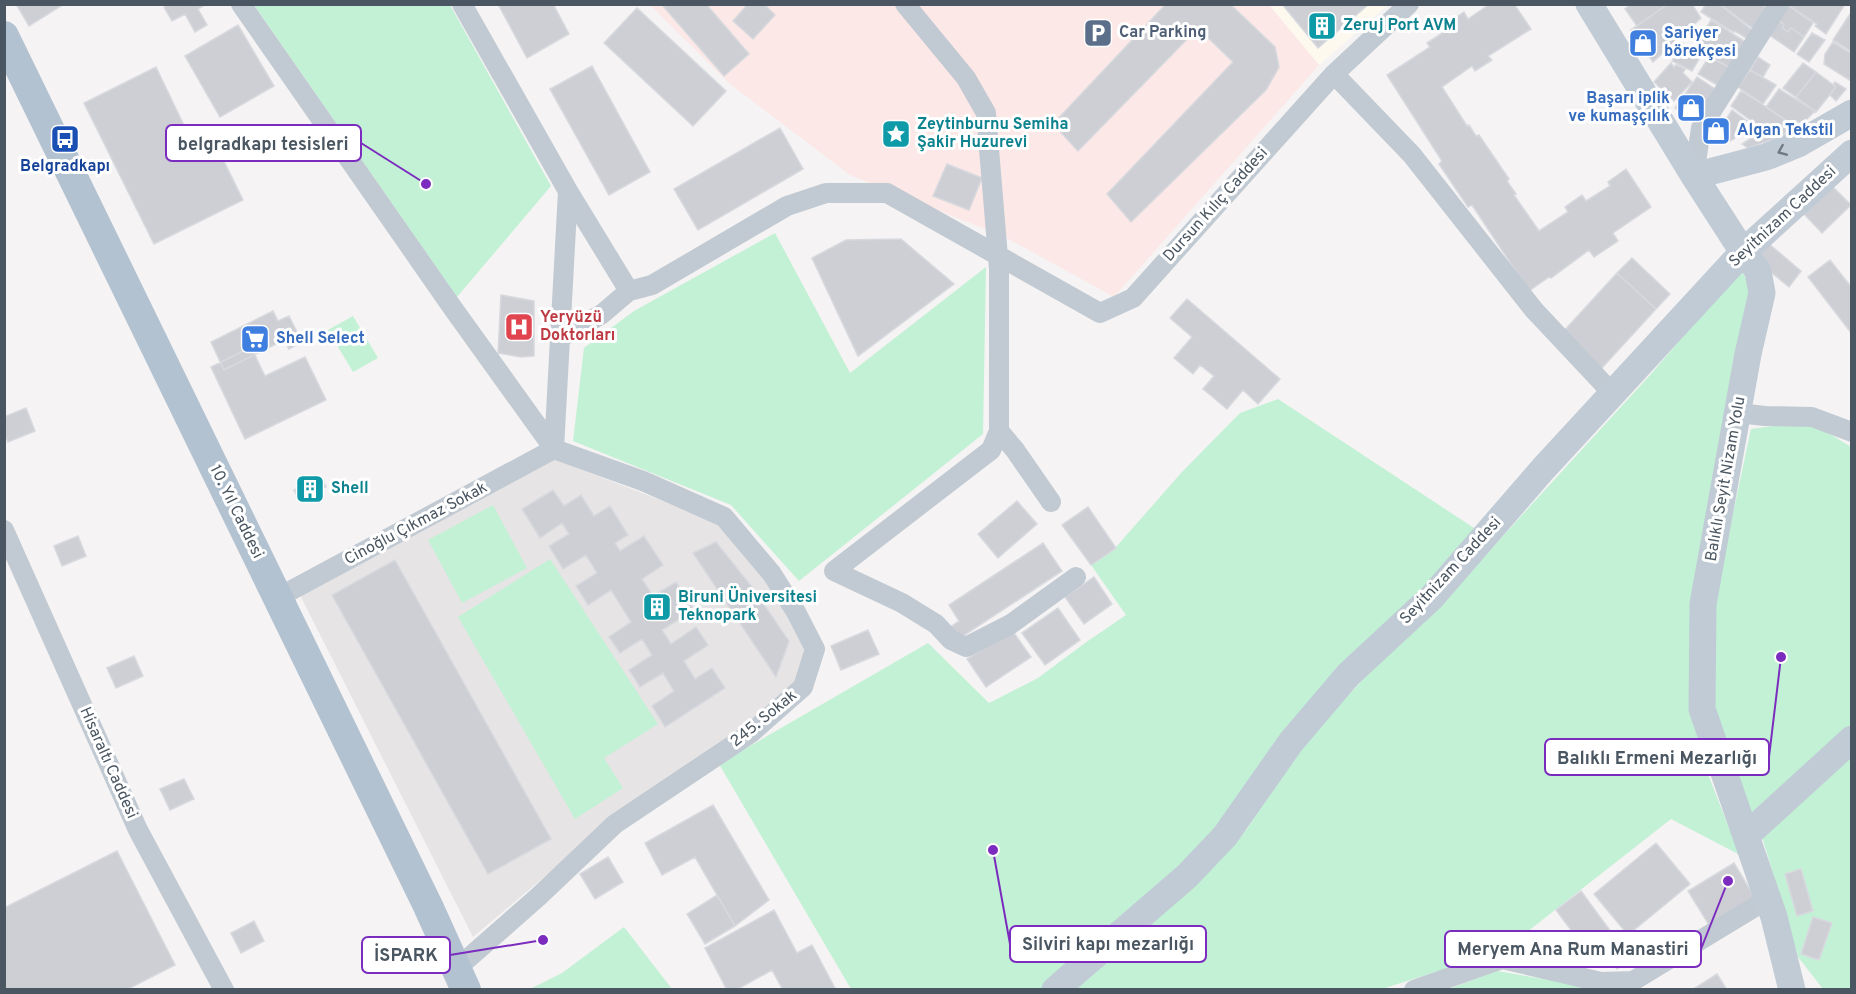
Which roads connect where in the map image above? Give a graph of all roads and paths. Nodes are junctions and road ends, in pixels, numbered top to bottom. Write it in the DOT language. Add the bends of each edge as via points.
graph roads {
  1 [pos="241,4"];
  2 [pos="462,4"];
  3 [pos="905,4"];
  4 [pos="1409,4"];
  5 [pos="1589,4"];
  6 [pos="1779,4"];
  7 [pos="4,36"];
  8 [pos="1334,74"];
  9 [pos="4,76"];
  10 [pos="1851,113"];
  11 [pos="1851,153"];
  12 [pos="1694,176"];
  13 [pos="568,191"];
  14 [pos="1743,252"];
  15 [pos="998,256"];
  16 [pos="629,291"];
  17 [pos="560,338"];
  18 [pos="1613,394"];
  19 [pos="1738,413"];
  20 [pos="999,431"];
  21 [pos="1851,432"];
  22 [pos="554,449"];
  23 [pos="1051,502"];
  24 [pos="4,530"];
  25 [pos="1076,577"];
  26 [pos="277,598"];
  27 [pos="1851,739"];
  28 [pos="1747,835"];
  29 [pos="1768,899"];
  30 [pos="457,983"];
  31 [pos="224,990"];
  32 [pos="1055,990"];
  33 [pos="1414,990"];
  34 [pos="1792,990"];
  1 -- 22 [label="street"];
  2 -- 13 [label="street"];
  3 -- 15 [label="street" via="966,78 986,114"];
  4 -- 8 [label="street, Dursun Kılıç Caddesi"];
  5 -- 12 [label="main road, Balıklı Seyit Nizam Yolu"];
  6 -- 12 [label="street" via="1701,128"];
  7 -- 26 [label="main road, 10. Yıl Caddesi"];
  8 -- 15 [label="street, Dursun Kılıç Caddesi" via="1133,298 1100,313"];
  8 -- 18 [label="street" via="1412,155 1534,310"];
  9 -- 30 [label="main road, 10. Yıl Caddesi"];
  10 -- 12 [label="main road, one-way" via="1798,144 1766,157"];
  11 -- 14 [label="main road, Seyitnizam Caddesi"];
  12 -- 14 [label="main road, Balıklı Seyit Nizam Yolu"];
  13 -- 16 [label="street"];
  13 -- 17 [label="street"];
  14 -- 18 [label="main road, Seyitnizam Caddesi"];
  14 -- 19 [label="main road, Balıklı Seyit Nizam Yolu" via="1758,271 1762,293"];
  15 -- 16 [label="street" via="887,193 826,193 787,206 652,285"];
  15 -- 20 [label="street"];
  16 -- 17 [label="street" via="602,314"];
  17 -- 22 [label="street"];
  18 -- 32 [label="main road, Seyitnizam Caddesi" via="1432,597 1348,675 1291,742 1225,836 1186,876"];
  19 -- 21 [label="street" via="1812,417"];
  19 -- 28 [label="main road, Balıklı Seyit Nizam Yolu" via="1703,604 1702,710"];
  20 -- 23 [label="street"];
  20 -- 25 [label="street" via="991,450 834,571 902,603 966,647 1011,624"];
  22 -- 26 [label="street, Cinoğlu Çıkmaz Sokak"];
  22 -- 30 [label="street, 245. Sokak" via="643,481 724,517 772,574 815,649 803,687 751,733 615,824 538,897"];
  24 -- 31 [label="street, Hisaraltı Caddesi" via="138,830"];
  26 -- 30 [label="main road, 10. Yıl Caddesi" via="428,906"];
  27 -- 28 [label="main road"];
  28 -- 29 [label="main road, Balıklı Seyit Nizam Yolu"];
  29 -- 33 [label="street" via="1633,981 1601,982 1502,959"];
  29 -- 34 [label="main road, Balıklı Seyit Nizam Yolu"];
}
